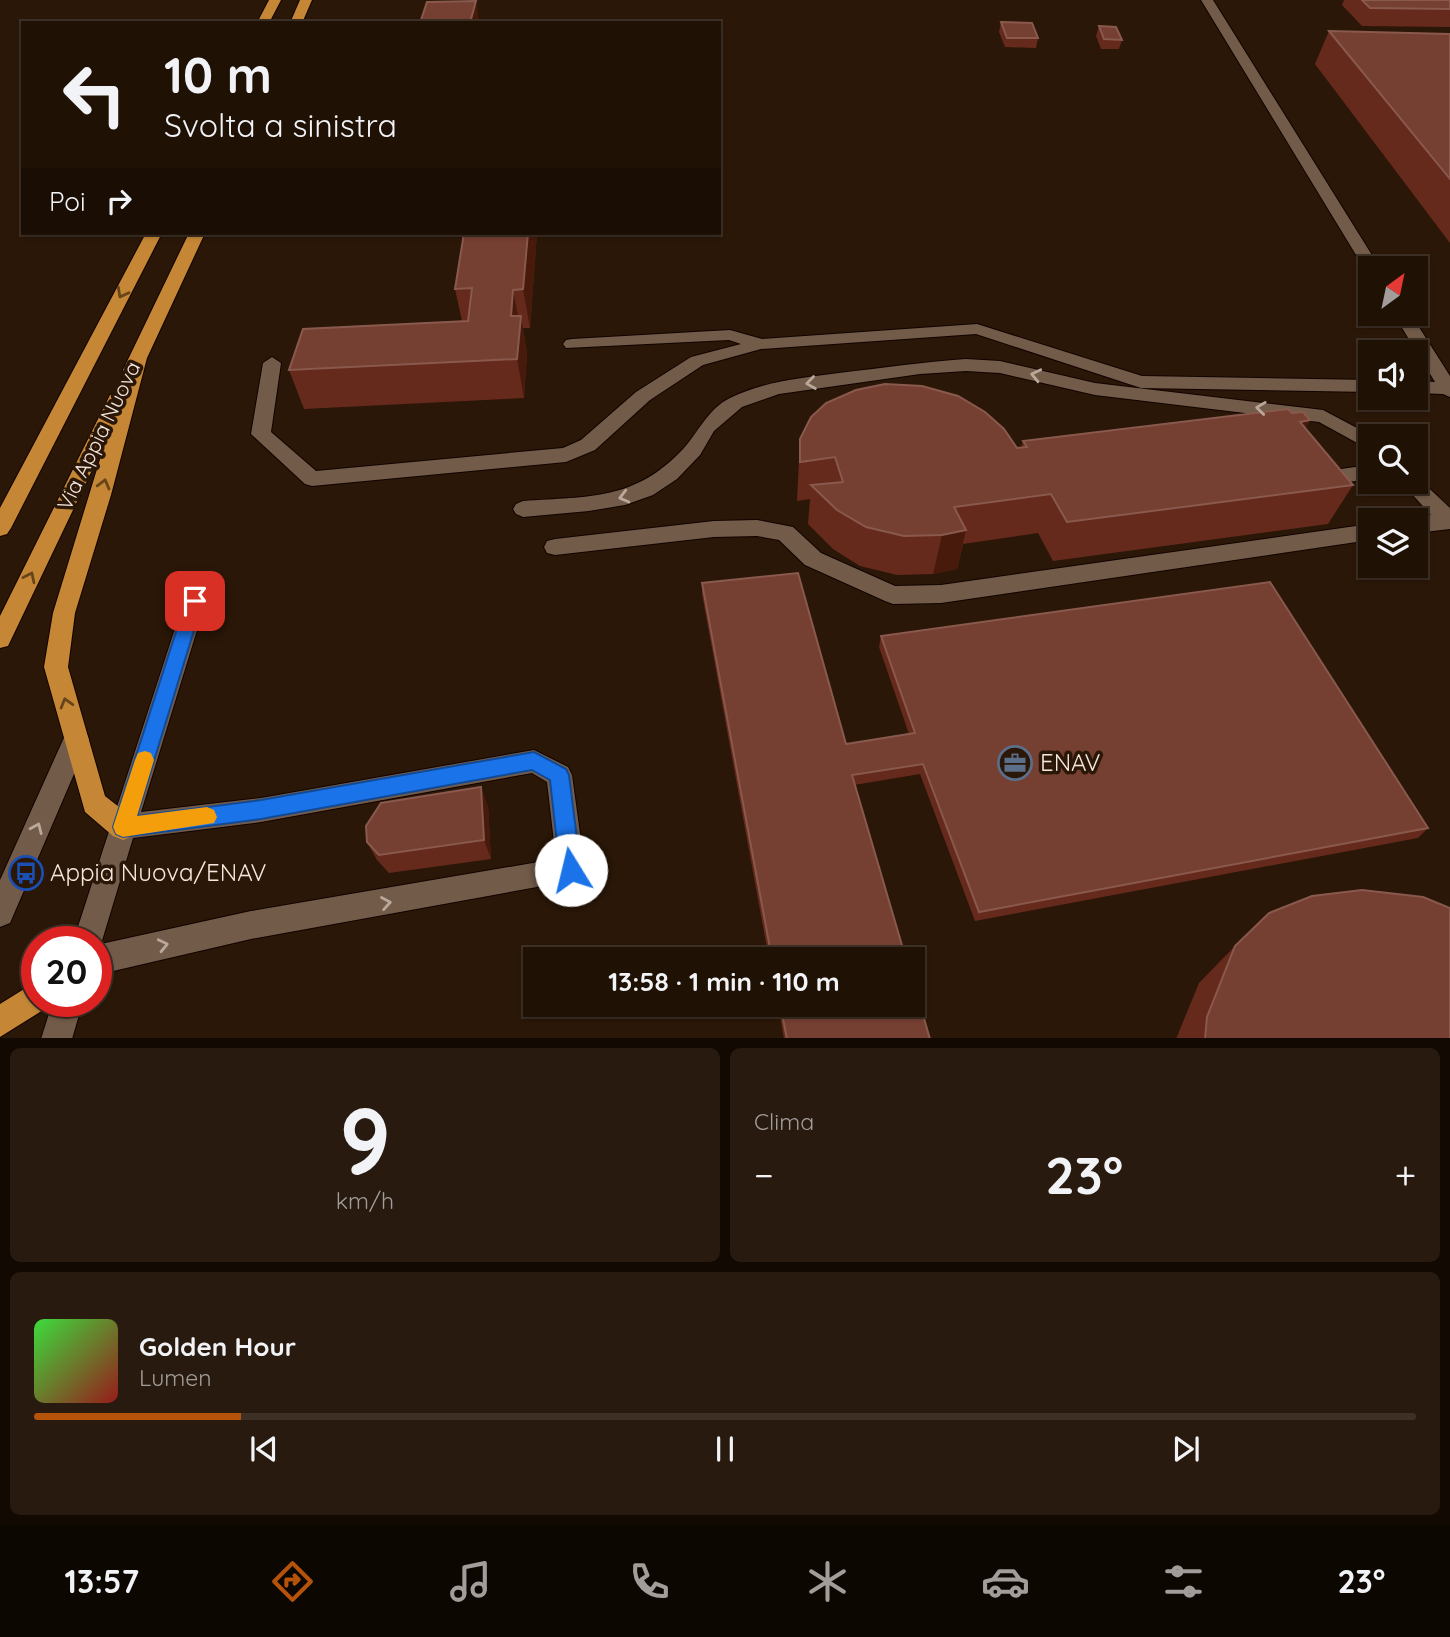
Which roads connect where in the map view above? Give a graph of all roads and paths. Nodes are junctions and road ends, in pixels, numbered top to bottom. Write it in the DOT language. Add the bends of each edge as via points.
graph roads {
  1 [pos="275,0"];
  2 [pos="306,0"];
  3 [pos="1207,0"];
  4 [pos="265,21"];
  5 [pos="297,21"];
  6 [pos="153,235"];
  7 [pos="196,235"];
  8 [pos="1365,256"];
  9 [pos="1409,326"];
  10 [pos="572,344"];
  11 [pos="762,344"];
  12 [pos="138,358"];
  13 [pos="272,363"];
  14 [pos="1358,386"];
  15 [pos="1428,388"];
  16 [pos="1449,390"];
  17 [pos="1358,436"];
  18 [pos="1358,474"];
  19 [pos="1319,480"];
  20 [pos="1423,494"];
  21 [pos="523,509"];
  22 [pos="1450,520"];
  23 [pos="1428,523"];
  24 [pos="0,528"];
  25 [pos="1358,534"];
  26 [pos="555,547"];
  27 [pos="195,601"];
  28 [pos="0,639"];
  29 [pos="76,739"];
  30 [pos="123,827"];
  31 [pos="0,913"];
  32 [pos="92,926"];
  33 [pos="112,956"];
  34 [pos="21,1008"];
  35 [pos="63,1017"];
  36 [pos="0,1023"];
  37 [pos="56,1038"];
  1 -- 4 [label="main road"];
  2 -- 5 [label="main road"];
  3 -- 8 [label="street"];
  6 -- 24 [label="main road, Via Appia Nuova, one-way"];
  7 -- 12 [label="main road, Via Appia Nuova"];
  9 -- 16 [label="street"];
  10 -- 11 [label="street" via="730,335"];
  11 -- 13 [label="street" via="697,360 643,396 588,445 566,455 312,479 261,434"];
  11 -- 14 [label="street" via="977,329 1142,382"];
  28 -- 12 [label="main road, Via Appia Nuova, one-way"];
  29 -- 12 [label="main road, one-way" via="56,667 57,644"];
  15 -- 16 [label="street"];
  17 -- 21 [label="street, one-way" via="1323,416 1095,389 1000,367 920,368 776,388 735,403 708,427 670,474 646,490 589,504"];
  18 -- 19 [label="street"];
  20 -- 22 [label="street"];
  22 -- 23 [label="street"];
  25 -- 26 [label="street" via="941,594 893,595 813,559 785,533 757,528"];
  27 -- 30 [label="street"];
  29 -- 30 [label="main road" via="94,803"];
  31 -- 29 [label="street, one-way"];
  30 -- 32 [label="street"];
  33 -- 30 [label="street, one-way" via="251,925 571,870 559,775 534,761 261,810"];
  34 -- 36 [label="main road"];
  35 -- 37 [label="street"];
}
